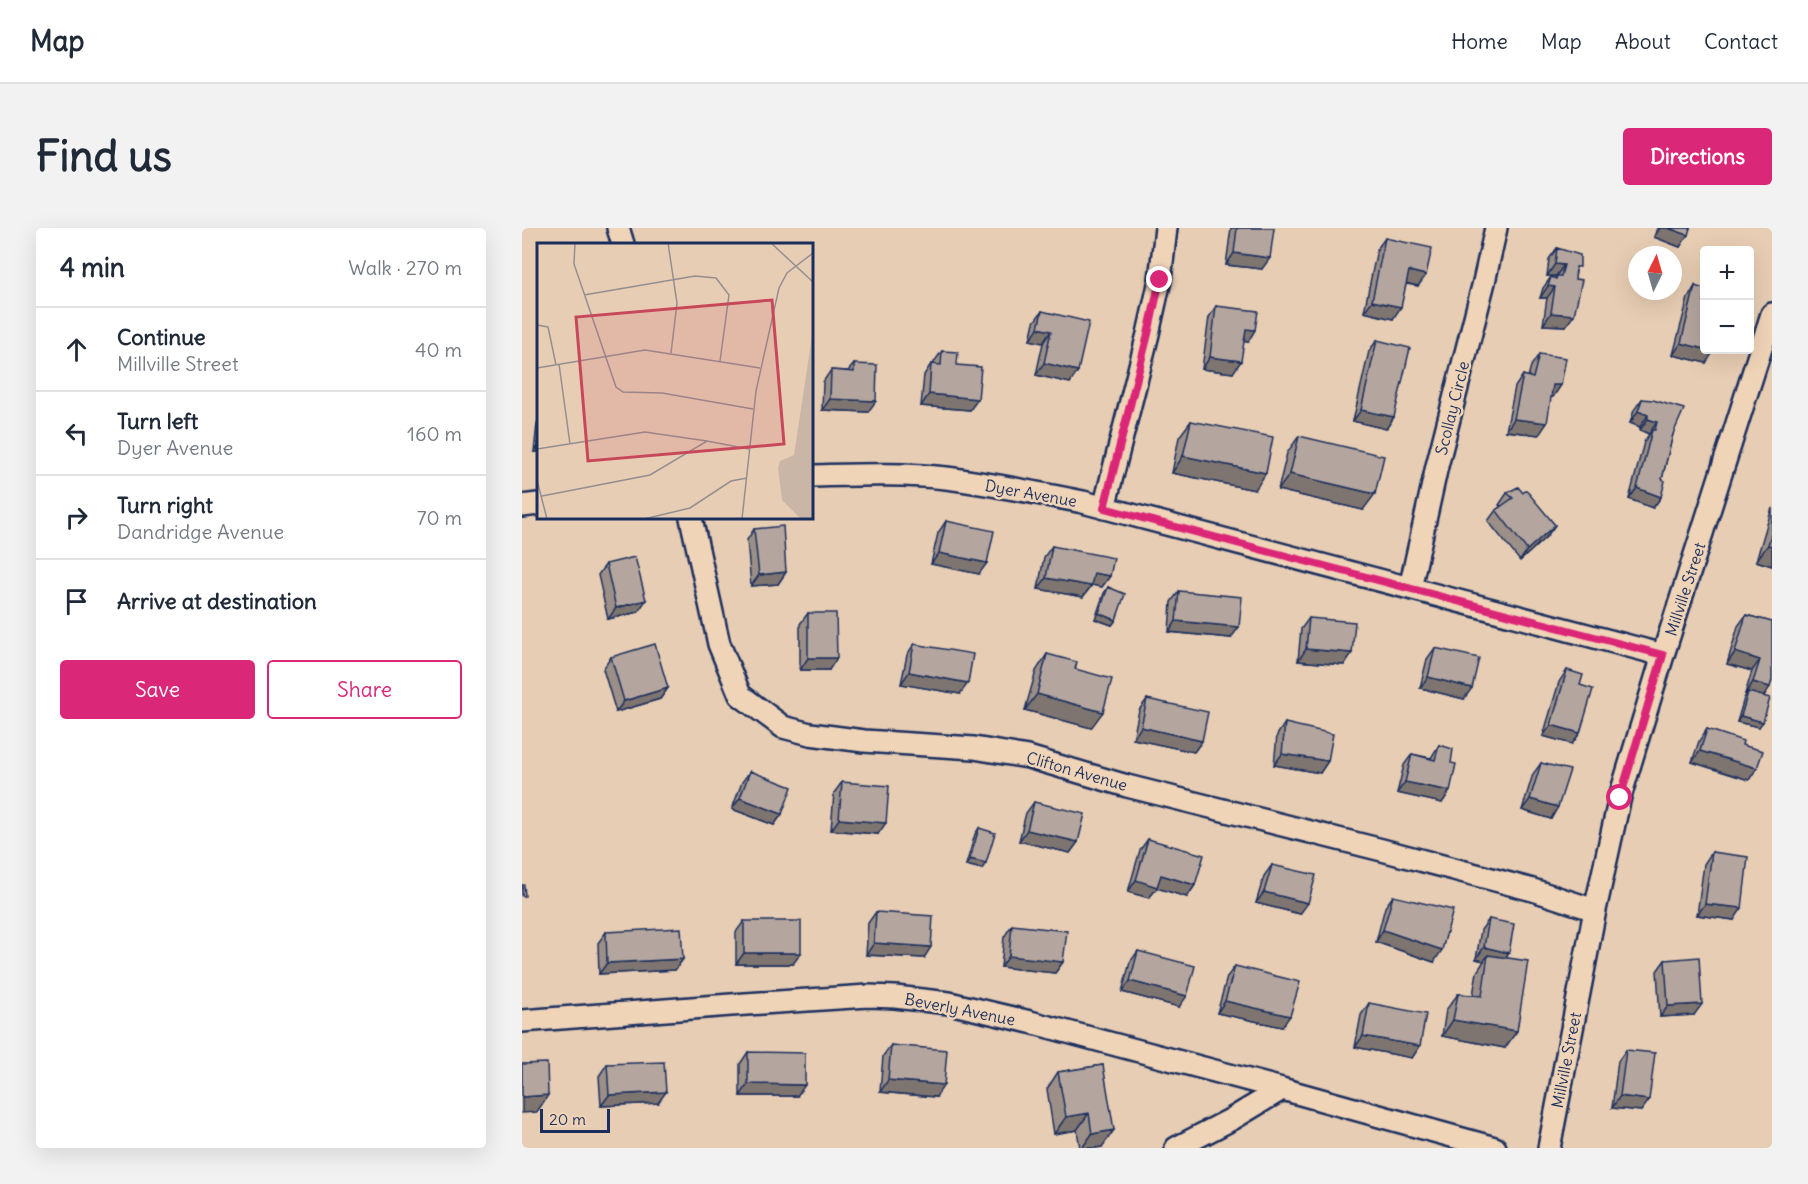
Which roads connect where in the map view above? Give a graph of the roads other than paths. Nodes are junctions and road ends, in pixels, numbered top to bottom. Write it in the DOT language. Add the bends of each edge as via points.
graph roads {
  1 [pos="618,228"];
  2 [pos="1166,228"];
  3 [pos="1496,228"];
  4 [pos="623,243"];
  5 [pos="1772,315"];
  6 [pos="813,477"];
  7 [pos="537,504"];
  8 [pos="522,506"];
  9 [pos="1104,508"];
  10 [pos="691,519"];
  11 [pos="1410,588"];
  12 [pos="1663,655"];
  13 [pos="1595,910"];
  14 [pos="522,1021"];
  15 [pos="1282,1089"];
  16 [pos="1176,1148"];
  17 [pos="1495,1148"];
  18 [pos="1550,1148"];
  1 -- 4 [label="street"];
  2 -- 9 [label="street" via="1160,280"];
  3 -- 11 [label="street, Scollay Circle"];
  5 -- 12 [label="street, Millville Street"];
  6 -- 9 [label="street, Dyer Avenue" via="862,474 944,478"];
  7 -- 8 [label="street"];
  9 -- 11 [label="street, Dyer Avenue"];
  10 -- 13 [label="street, Clifton Avenue" via="719,644 740,695 783,727 864,741 974,748 1028,757 1533,890"];
  11 -- 12 [label="street, Dyer Avenue"];
  12 -- 13 [label="street, Millville Street" via="1620,798"];
  13 -- 18 [label="street, Millville Street"];
  14 -- 15 [label="street, Beverly Avenue" via="753,1003 895,997 949,1003 1029,1022"];
  15 -- 16 [label="street"];
  15 -- 17 [label="street, Beverly Avenue"];
}
